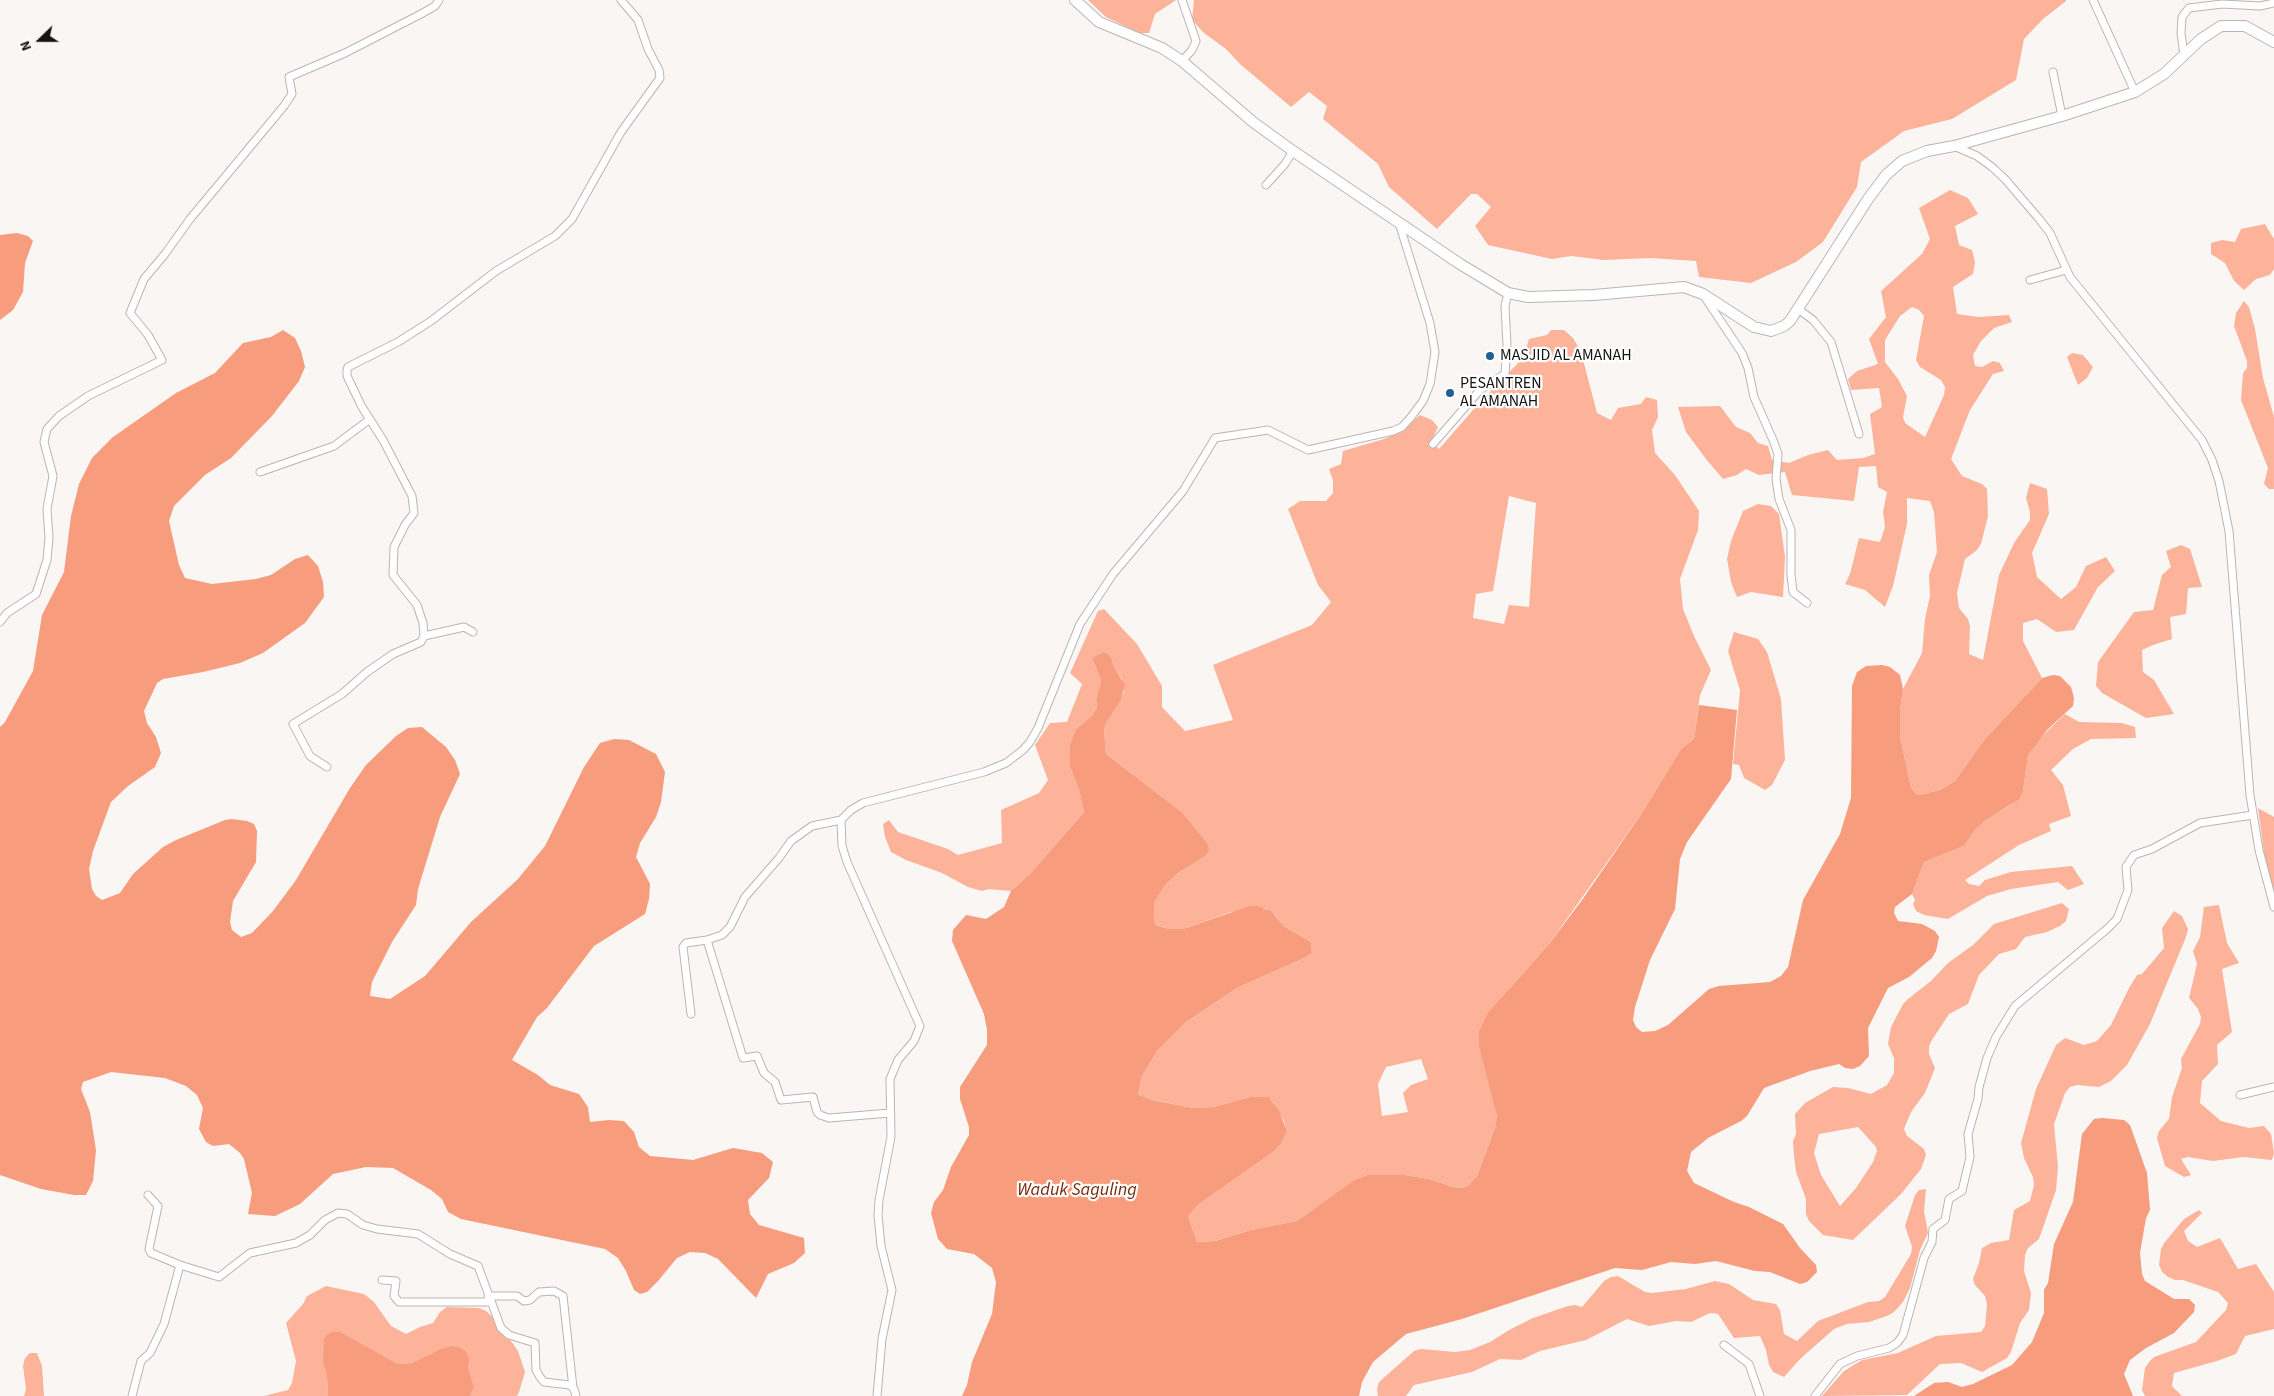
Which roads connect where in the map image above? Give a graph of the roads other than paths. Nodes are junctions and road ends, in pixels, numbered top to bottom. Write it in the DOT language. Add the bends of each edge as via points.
graph roads {
  1 [pos="439,0"];
  2 [pos="621,0"];
  3 [pos="1075,0"];
  4 [pos="1182,0"];
  5 [pos="2093,0"];
  6 [pos="2274,3"];
  7 [pos="2274,42"];
  8 [pos="2184,55"];
  9 [pos="1182,62"];
  10 [pos="2053,72"];
  11 [pos="2135,92"];
  12 [pos="2062,116"];
  13 [pos="1954,146"];
  14 [pos="1293,151"];
  15 [pos="1266,185"];
  16 [pos="1399,223"];
  17 [pos="2066,270"];
  18 [pos="2030,280"];
  19 [pos="1508,293"];
  20 [pos="1703,294"];
  21 [pos="1798,309"];
  22 [pos="370,419"];
  23 [pos="1859,434"];
  24 [pos="1433,444"];
  25 [pos="260,472"];
  26 [pos="1807,603"];
  27 [pos="0,622"];
  28 [pos="473,632"];
  29 [pos="424,636"];
  30 [pos="327,767"];
  31 [pos="2253,815"];
  32 [pos="841,820"];
  33 [pos="2274,907"];
  34 [pos="707,940"];
  35 [pos="691,1014"];
  36 [pos="2274,1087"];
  37 [pos="2240,1095"];
  38 [pos="890,1113"];
  39 [pos="148,1195"];
  40 [pos="180,1265"];
  41 [pos="382,1280"];
  42 [pos="489,1299"];
  43 [pos="1724,1346"];
  44 [pos="573,1388"];
  45 [pos="132,1396"];
  46 [pos="576,1396"];
  47 [pos="877,1396"];
  48 [pos="1760,1396"];
  49 [pos="1815,1396"];
  1 -- 27 [label="street" via="421,14 289,77 292,94 284,106 190,218 144,279 130,314 148,335 162,361 88,396 59,416 47,429 44,442 53,476 47,509 49,538 46,560 36,594 7,613"];
  2 -- 22 [label="street" via="638,20 660,78 621,132 565,228 496,271 431,321 348,367 348,376"];
  3 -- 9 [label="main road" via="1099,22 1162,48"];
  4 -- 9 [label="street" via="1196,41"];
  5 -- 11 [label="street"];
  6 -- 8 [label="street" via="2189,8 2182,17"];
  7 -- 8 [label="main road" via="2246,26 2228,25 2210,32"];
  8 -- 11 [label="main road" via="2164,74"];
  9 -- 14 [label="main road"];
  10 -- 12 [label="street"];
  11 -- 12 [label="main road"];
  12 -- 13 [label="main road"];
  13 -- 17 [label="street" via="1977,156 2005,179 2050,233"];
  13 -- 21 [label="main road" via="1927,151 1893,167 1868,199"];
  14 -- 15 [label="street"];
  14 -- 16 [label="main road"];
  16 -- 19 [label="main road"];
  16 -- 32 [label="street" via="1430,324 1435,352 1424,401 1402,427 1308,450 1268,430 1215,438 1182,490 1113,574 1080,624 1038,728 1023,750 1006,763 984,772 863,803"];
  17 -- 18 [label="street"];
  17 -- 31 [label="street" via="2202,440 2219,481 2229,532"];
  19 -- 20 [label="main road" via="1528,297 1594,295 1676,286"];
  19 -- 24 [label="street" via="1505,306 1505,374 1480,390"];
  20 -- 21 [label="main road" via="1754,328 1764,330 1784,326"];
  20 -- 26 [label="street" via="1742,353 1754,397 1778,454 1776,479 1779,499 1791,530 1793,592"];
  21 -- 23 [label="street" via="1813,320 1831,342"];
  22 -- 25 [label="street" via="334,446"];
  22 -- 29 [label="street" via="412,496 414,514 394,547 393,575 417,605"];
  28 -- 29 [label="street" via="464,627"];
  29 -- 30 [label="street" via="421,642 393,654 342,694 293,724 310,756"];
  31 -- 33 [label="street"];
  31 -- 49 [label="street" via="2200,823 2152,849 2134,854 2126,867 2128,890 2117,919 2015,1006 1996,1037 1978,1087 1968,1134 1970,1157 1962,1191 1949,1199 1945,1220 1933,1229 1932,1242 1924,1258 1903,1335 1889,1348 1856,1356 1840,1364"];
  32 -- 34 [label="street" via="812,826 790,841 744,897 730,927 722,935"];
  32 -- 38 [label="street" via="842,846 847,862 919,1022 917,1036 893,1068 889,1089"];
  34 -- 35 [label="street" via="686,943 683,948"];
  34 -- 38 [label="street" via="743,1058 757,1056 764,1072 775,1082 781,1100 813,1097 817,1112 829,1118"];
  36 -- 37 [label="street"];
  38 -- 47 [label="street" via="891,1137 878,1215 881,1246 892,1290 882,1339"];
  39 -- 40 [label="street" via="158,1206 150,1252"];
  40 -- 42 [label="street" via="221,1276 250,1252 296,1243 325,1220 341,1213 377,1229 418,1234 450,1254 476,1264"];
  40 -- 45 [label="street" via="164,1324 150,1354 142,1362"];
  41 -- 42 [label="street" via="396,1281 394,1296 400,1302"];
  42 -- 44 [label="street" via="497,1321 509,1335 535,1343 536,1370 540,1378 544,1382"];
  42 -- 44 [label="street" via="517,1296 524,1301 539,1292 554,1291 563,1296"];
  43 -- 48 [label="street" via="1749,1364"];
  44 -- 46 [label="street"];
}
